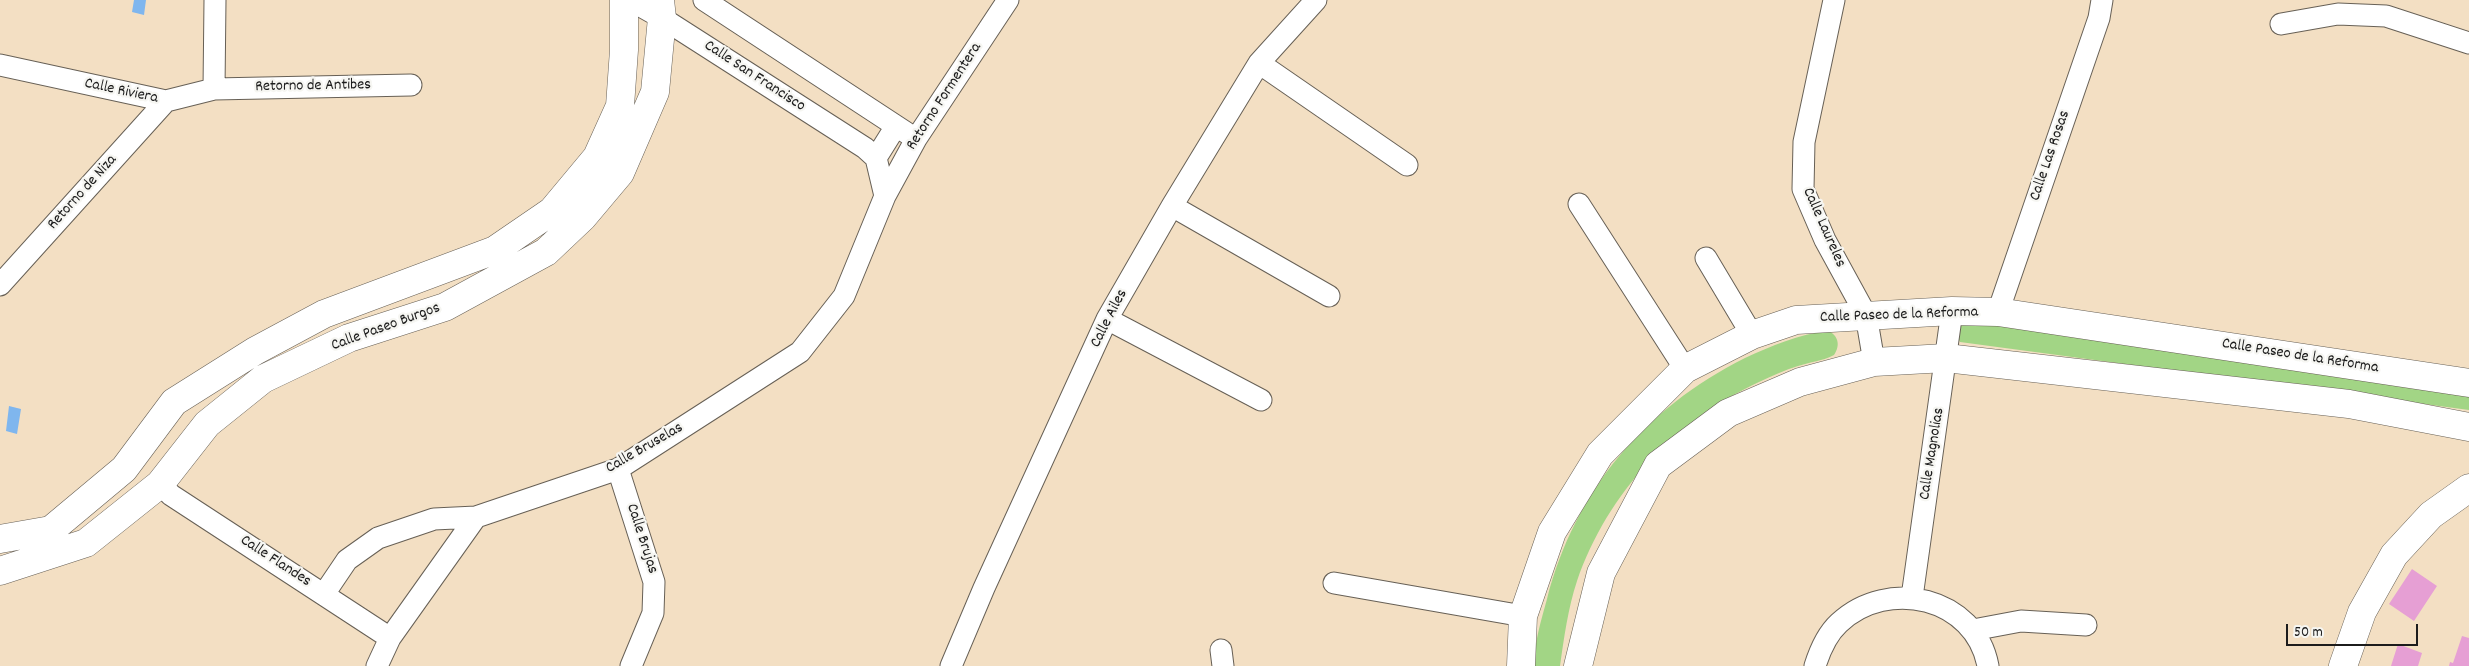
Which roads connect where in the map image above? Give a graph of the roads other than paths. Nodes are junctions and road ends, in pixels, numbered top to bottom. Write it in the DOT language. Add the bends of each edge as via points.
graph roads {
  1 [pos="215,0"];
  2 [pos="624,0"];
  3 [pos="630,0"];
  4 [pos="704,0"];
  5 [pos="1008,0"];
  6 [pos="1316,0"];
  7 [pos="1834,0"];
  8 [pos="2102,0"];
  9 [pos="661,9"];
  10 [pos="2281,24"];
  11 [pos="2469,43"];
  12 [pos="1259,64"];
  13 [pos="0,65"];
  14 [pos="410,85"];
  15 [pos="214,89"];
  16 [pos="166,101"];
  17 [pos="896,126"];
  18 [pos="916,139"];
  19 [pos="876,158"];
  20 [pos="1406,165"];
  21 [pos="885,196"];
  22 [pos="1579,204"];
  23 [pos="1172,206"];
  24 [pos="1706,258"];
  25 [pos="0,285"];
  26 [pos="1329,296"];
  27 [pos="1952,311"];
  28 [pos="1998,312"];
  29 [pos="1866,315"];
  30 [pos="1107,320"];
  31 [pos="1752,335"];
  32 [pos="1946,358"];
  33 [pos="1874,362"];
  34 [pos="1685,369"];
  35 [pos="2469,383"];
  36 [pos="1262,400"];
  37 [pos="2469,428"];
  38 [pos="618,469"];
  39 [pos="160,484"];
  40 [pos="2469,488"];
  41 [pos="476,517"];
  42 [pos="0,539"];
  43 [pos="0,571"];
  44 [pos="1334,583"];
  45 [pos="324,594"];
  46 [pos="1912,597"];
  47 [pos="1524,616"];
  48 [pos="2086,625"];
  49 [pos="1973,630"];
  50 [pos="390,638"];
  51 [pos="376,666"];
  52 [pos="631,666"];
  53 [pos="951,666"];
  54 [pos="1520,666"];
  55 [pos="1578,666"];
  56 [pos="1815,666"];
  57 [pos="1988,666"];
  58 [pos="2343,666"];
  1 -- 15 [label="street"];
  2 -- 42 [label="main road, Calle Paseo Burgos" via="620,106 597,157 552,211 495,250 324,314 255,351 174,402 124,469 51,530"];
  3 -- 9 [label="street, Calle San Francisco"];
  4 -- 17 [label="street"];
  5 -- 18 [label="street, Retorno Formentera"];
  6 -- 12 [label="street, Calle Ailes"];
  7 -- 29 [label="street, Calle Laureles" via="1804,142 1802,189 1825,240"];
  8 -- 28 [label="street, Calle Las Rosas" via="2099,18"];
  9 -- 19 [label="street, Calle San Francisco"];
  9 -- 39 [label="main road, Calle Paseo Burgos" via="656,92 620,172 583,217 546,252 445,307 349,338 263,379 207,424"];
  10 -- 11 [label="street" via="2338,14 2386,16"];
  12 -- 20 [label="street"];
  12 -- 23 [label="street, Calle Ailes"];
  13 -- 16 [label="street, Calle Riviera"];
  14 -- 15 [label="street, Retorno de Antibes"];
  15 -- 16 [label="street, Calle Riviera"];
  16 -- 25 [label="street, Retorno de Niza"];
  17 -- 18 [label="street"];
  17 -- 19 [label="street"];
  18 -- 21 [label="street, Retorno Formentera"];
  19 -- 21 [label="street"];
  21 -- 38 [label="street, Calle Bruselas" via="844,296 800,352"];
  22 -- 34 [label="street"];
  23 -- 26 [label="street"];
  23 -- 30 [label="street, Calle Ailes"];
  24 -- 31 [label="street"];
  27 -- 28 [label="main road, Calle Paseo de la Reforma"];
  27 -- 29 [label="main road, Calle Paseo de la Reforma"];
  27 -- 32 [label="street, Calle Magnolias"];
  28 -- 35 [label="main road, Calle Paseo de la Reforma"];
  29 -- 31 [label="main road, Calle Paseo de la Reforma" via="1796,320"];
  29 -- 33 [label="street, Calle Laureles"];
  30 -- 36 [label="street"];
  30 -- 53 [label="street, Calle Ailes"];
  31 -- 34 [label="main road, Calle Paseo de la Reforma"];
  32 -- 33 [label="main road"];
  32 -- 37 [label="main road" via="2348,404"];
  32 -- 46 [label="street, Calle Magnolias"];
  33 -- 55 [label="main road" via="1800,382 1728,413 1658,465 1601,573"];
  34 -- 47 [label="main road, Calle Paseo de la Reforma" via="1600,454 1552,532"];
  38 -- 41 [label="street, Calle Bruselas"];
  38 -- 52 [label="street, Calle Brujas" via="654,582 653,613"];
  39 -- 43 [label="main road, Calle Paseo Burgos" via="86,544"];
  39 -- 45 [label="street, Calle Flandes" via="171,495"];
  40 -- 58 [label="main road" via="2431,514 2394,555 2362,612"];
  41 -- 45 [label="street, Calle Bruselas" via="434,519 378,538 347,560"];
  41 -- 50 [label="street"];
  44 -- 47 [label="street"];
  45 -- 50 [label="street, Calle Flandes"];
  46 -- 49 [label="street" via="1937,604"];
  46 -- 56 [label="street" via="1885,598 1860,608 1838,623 1822,645"];
  47 -- 54 [label="main road, Calle Paseo de la Reforma"];
  48 -- 49 [label="street" via="2021,621"];
  49 -- 57 [label="street"];
  50 -- 51 [label="street"];
}
